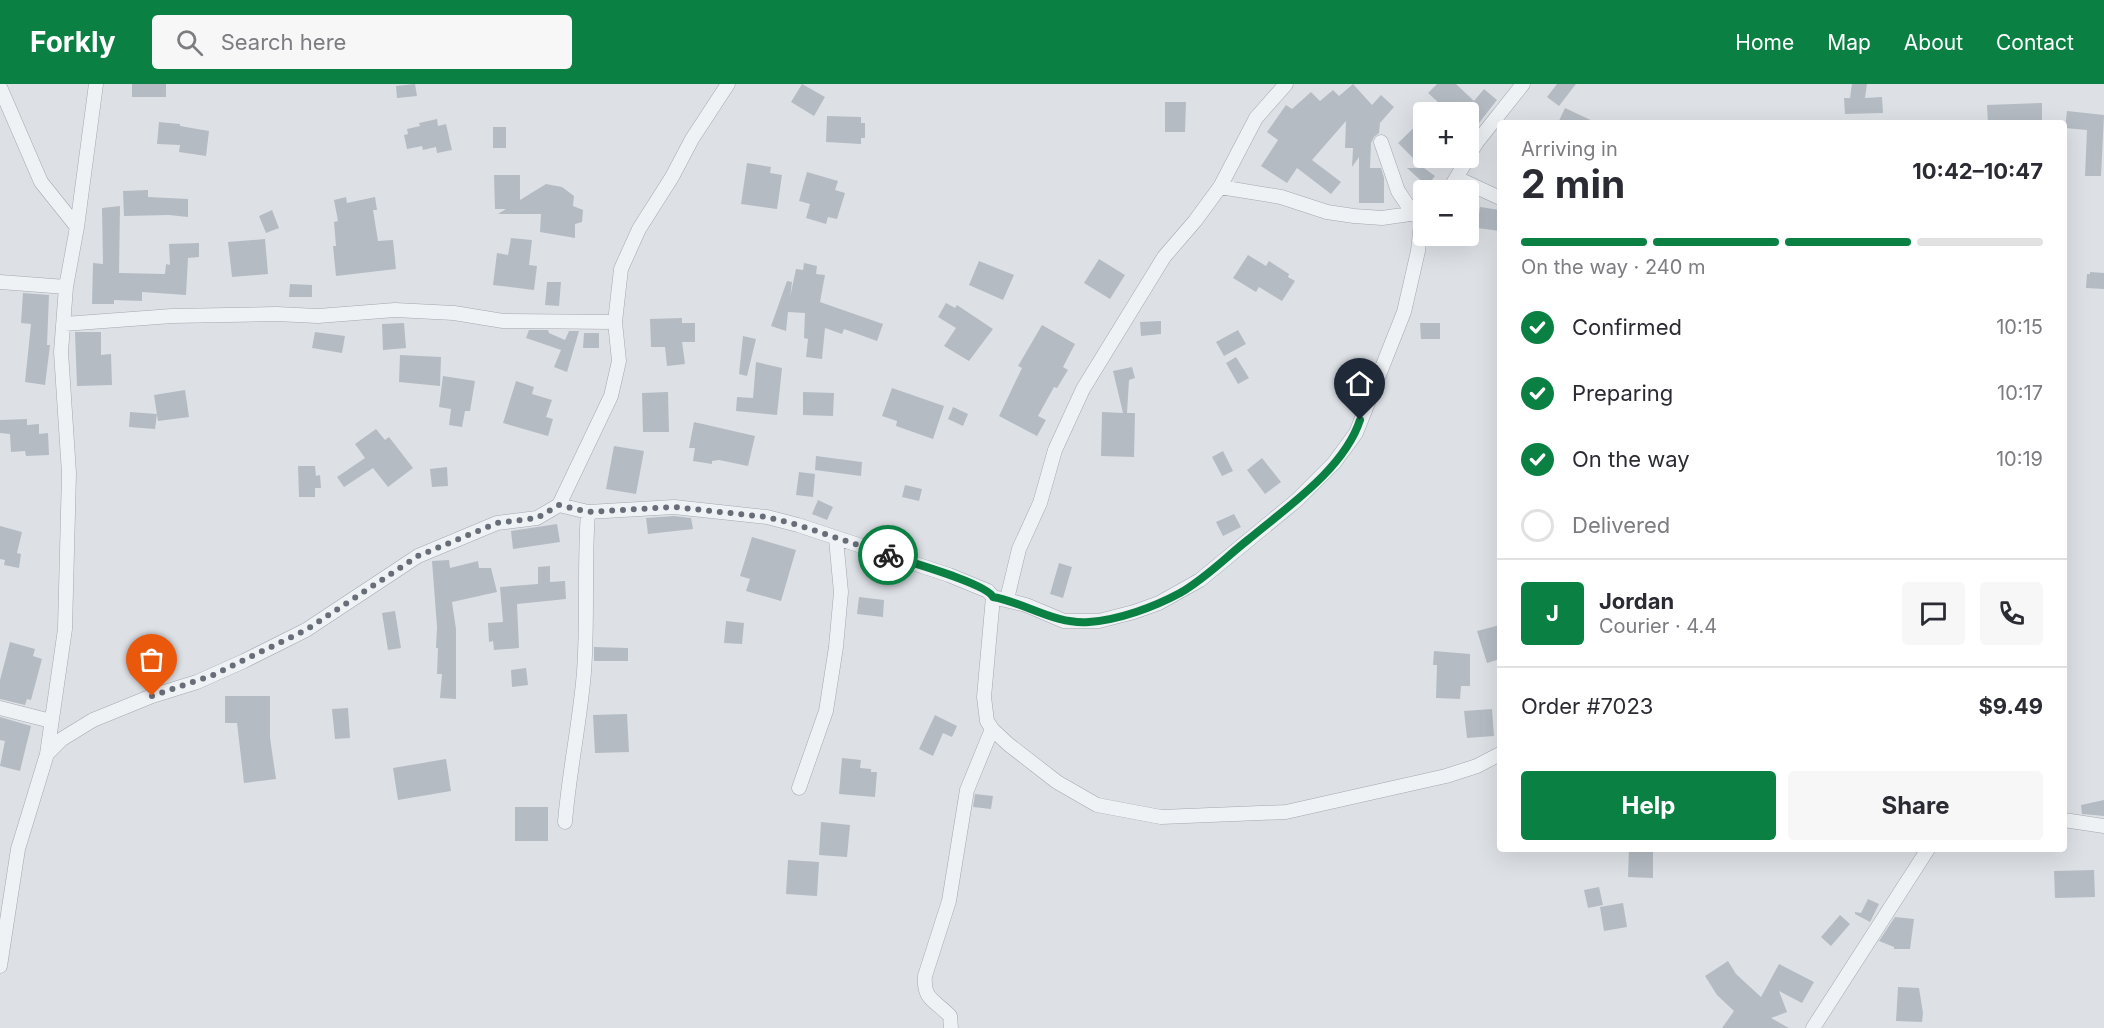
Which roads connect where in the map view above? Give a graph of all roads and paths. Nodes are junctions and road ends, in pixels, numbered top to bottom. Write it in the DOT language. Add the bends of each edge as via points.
graph roads {
  1 [pos="96,84"];
  2 [pos="728,84"];
  3 [pos="1286,84"];
  4 [pos="1523,84"];
  5 [pos="0,87"];
  6 [pos="1479,139"];
  7 [pos="1381,142"];
  8 [pos="1462,168"];
  9 [pos="1457,178"];
  10 [pos="1220,188"];
  11 [pos="1497,197"];
  12 [pos="1413,207"];
  13 [pos="1413,215"];
  14 [pos="77,228"];
  15 [pos="1418,246"];
  16 [pos="0,282"];
  17 [pos="66,286"];
  18 [pos="615,322"];
  19 [pos="64,324"];
  20 [pos="559,505"];
  21 [pos="588,512"];
  22 [pos="836,539"];
  23 [pos="1000,598"];
  24 [pos="0,708"];
  25 [pos="51,721"];
  26 [pos="992,729"];
  27 [pos="48,754"];
  28 [pos="1497,756"];
  29 [pos="798,788"];
  30 [pos="2067,820"];
  31 [pos="565,822"];
  32 [pos="2104,826"];
  33 [pos="1926,852"];
  34 [pos="0,966"];
  35 [pos="951,1028"];
  36 [pos="1813,1028"];
  1 -- 14 [label="street"];
  2 -- 18 [label="street" via="639,229 621,269"];
  3 -- 10 [label="street" via="1256,118"];
  4 -- 6 [label="street"];
  5 -- 14 [label="street" via="41,182"];
  7 -- 12 [label="street" via="1398,191"];
  8 -- 9 [label="street"];
  9 -- 11 [label="street"];
  10 -- 13 [label="street" via="1281,197 1354,216"];
  10 -- 23 [label="street" via="1164,257 1083,389 1055,450 1040,503"];
  14 -- 17 [label="street"];
  15 -- 23 [label="street" via="1404,312 1356,433 1334,463 1297,500 1200,580 1170,598 1134,612 1099,621 1064,621"];
  16 -- 17 [label="street"];
  17 -- 19 [label="street"];
  18 -- 19 [label="street" via="503,321 395,310 318,316 172,315"];
  18 -- 20 [label="street" via="619,361 611,396"];
  19 -- 25 [label="street" via="61,352 69,494 67,581 65,628"];
  20 -- 21 [label="street"];
  20 -- 27 [label="street" via="537,518 497,523 418,556 306,630 206,678 93,720 62,739"];
  21 -- 22 [label="street" via="674,507 732,513 798,525"];
  21 -- 31 [label="street" via="584,672"];
  22 -- 23 [label="street" via="949,575"];
  22 -- 29 [label="street" via="841,592 836,647 826,711"];
  23 -- 26 [label="street" via="984,696"];
  24 -- 25 [label="street"];
  25 -- 27 [label="street"];
  26 -- 28 [label="street" via="1058,782 1097,805 1161,817 1286,812 1446,776"];
  26 -- 35 [label="street" via="967,790 949,901 924,988 929,998 950,1016"];
  27 -- 34 [label="street" via="18,849"];
  30 -- 32 [label="street"];
  33 -- 36 [label="street"];
}
